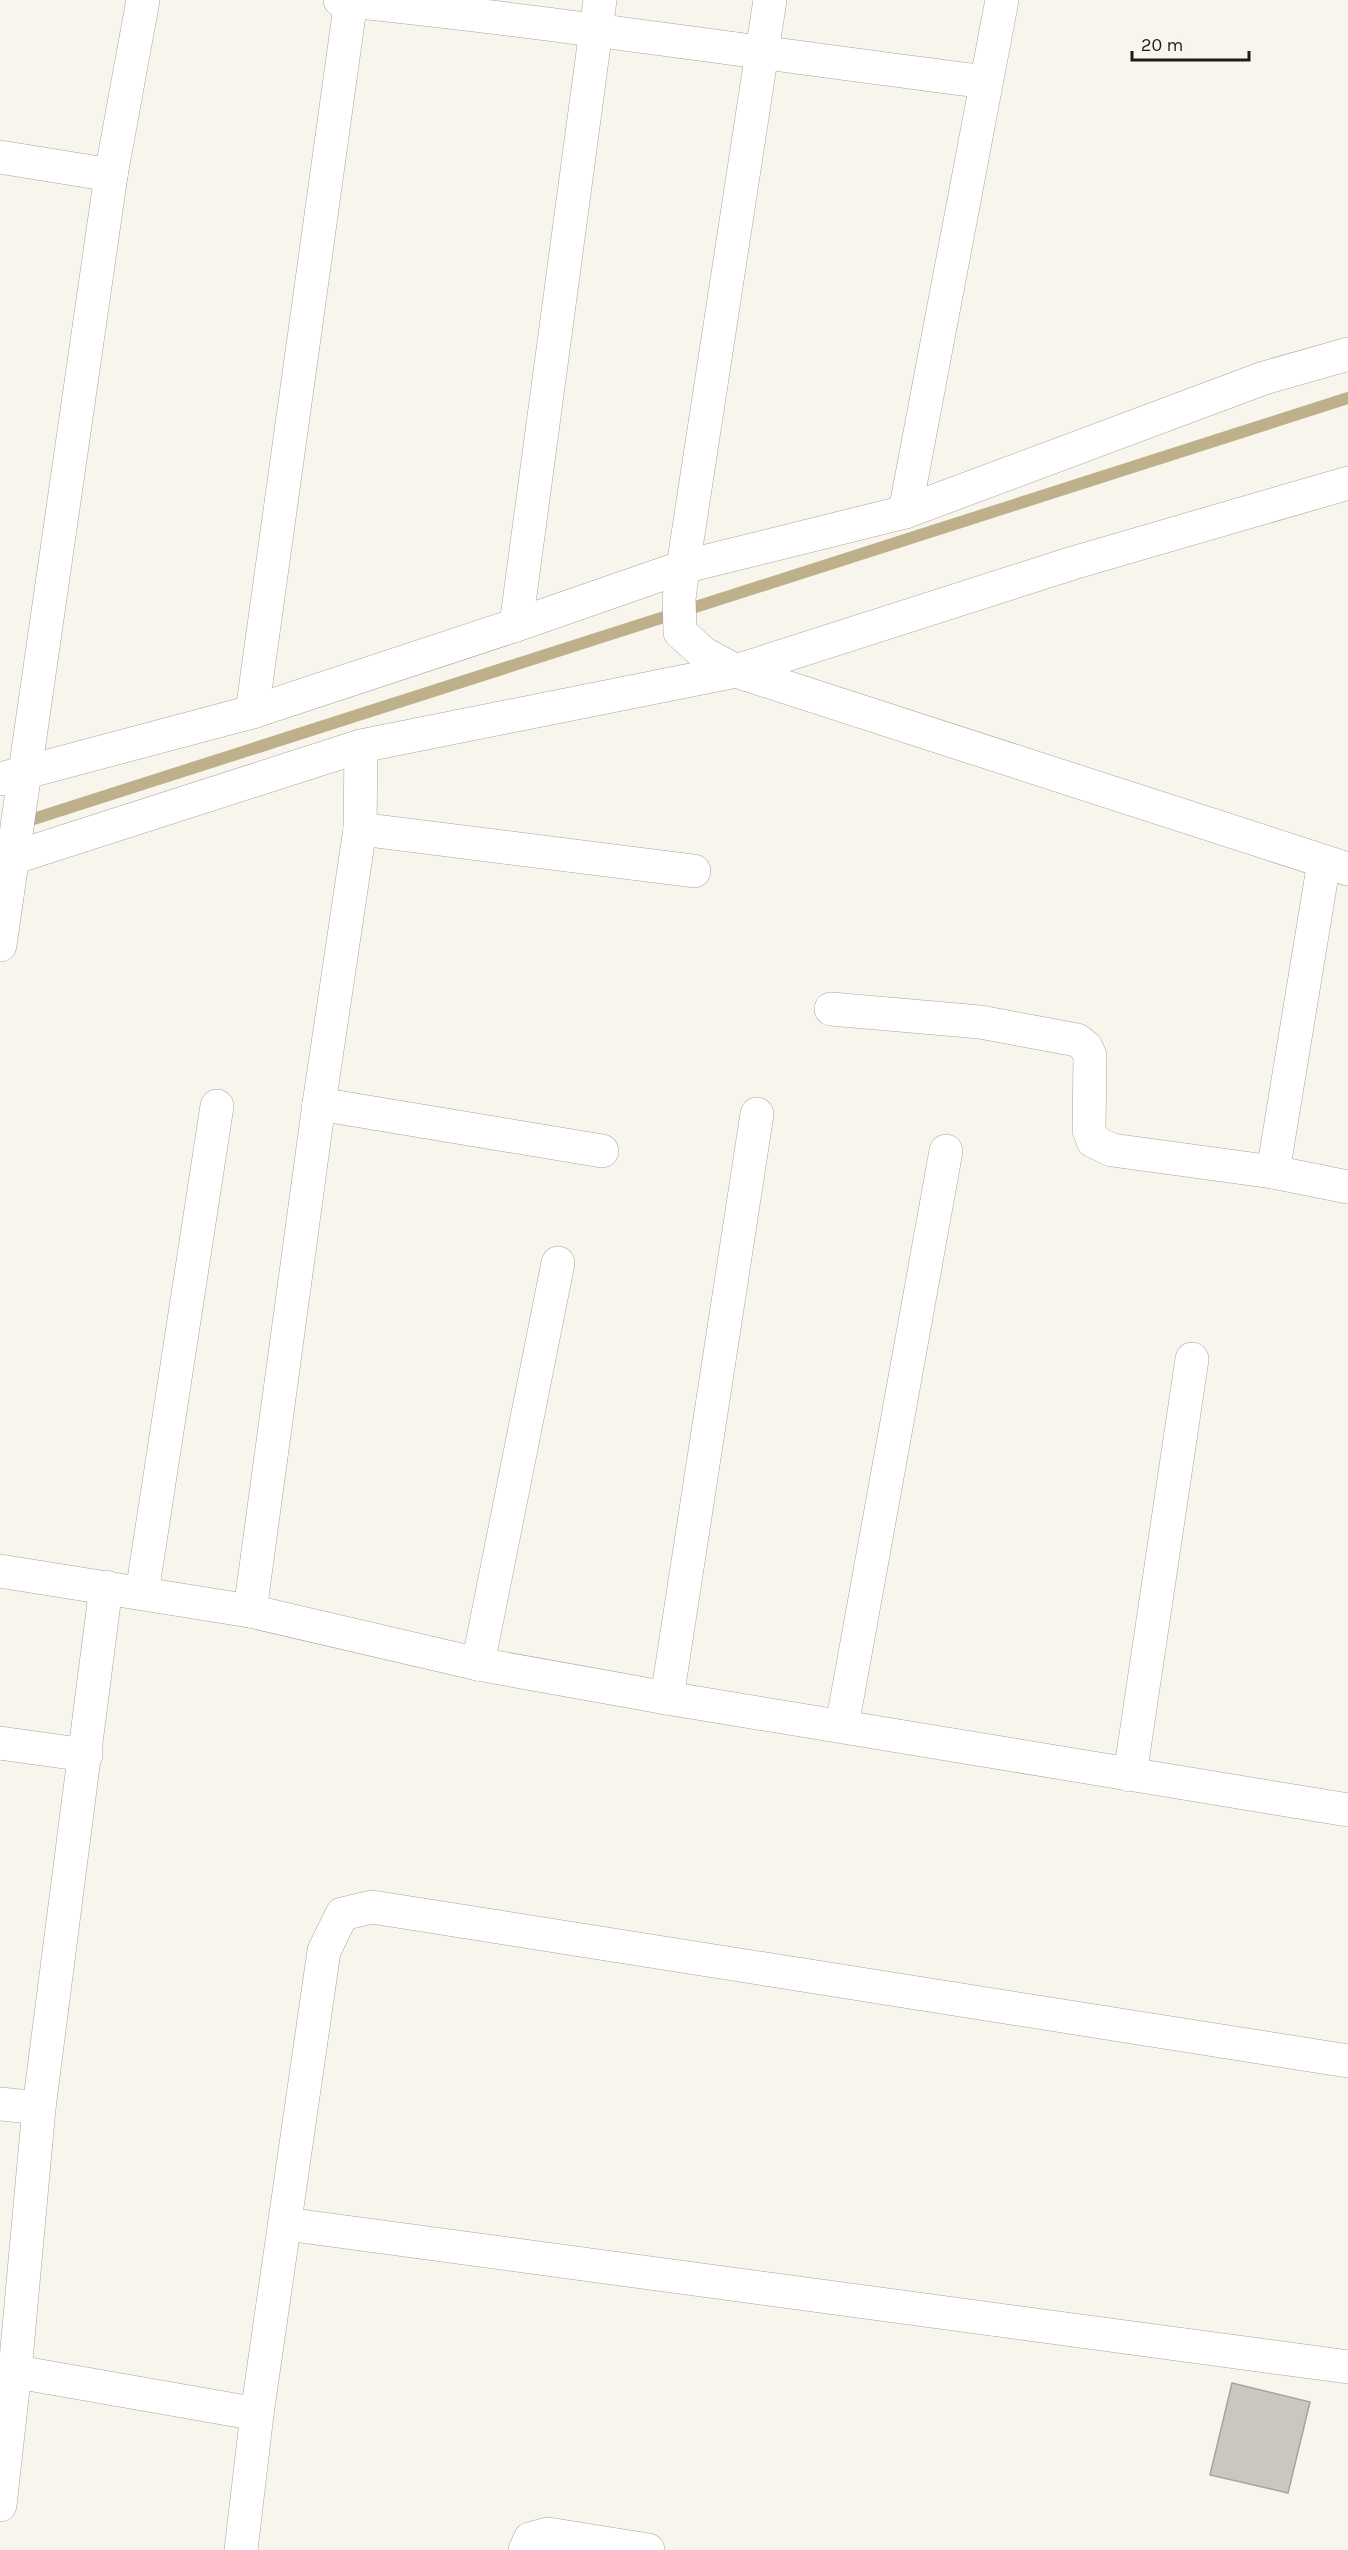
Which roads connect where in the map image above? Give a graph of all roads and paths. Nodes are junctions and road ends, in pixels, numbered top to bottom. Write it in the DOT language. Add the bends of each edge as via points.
graph roads {
  1 [pos="143,0"];
  2 [pos="347,0"];
  3 [pos="770,0"];
  4 [pos="1002,0"];
  5 [pos="598,14"];
  6 [pos="763,54"];
  7 [pos="986,82"];
  8 [pos="0,157"];
  9 [pos="111,175"];
  10 [pos="1348,354"];
  11 [pos="1348,483"];
  12 [pos="905,512"];
  13 [pos="681,583"];
  14 [pos="516,625"];
  15 [pos="736,671"];
  16 [pos="252,712"];
  17 [pos="362,746"];
  18 [pos="12,775"];
  19 [pos="360,829"];
  20 [pos="12,842"];
  21 [pos="1336,865"];
  22 [pos="694,871"];
  23 [pos="0,945"];
  24 [pos="831,1009"];
  25 [pos="319,1104"];
  26 [pos="217,1106"];
  27 [pos="756,1114"];
  28 [pos="602,1150"];
  29 [pos="946,1151"];
  30 [pos="1273,1172"];
  31 [pos="1348,1188"];
  32 [pos="558,1263"];
  33 [pos="1192,1359"];
  34 [pos="0,1570"];
  35 [pos="106,1587"];
  36 [pos="142,1593"];
  37 [pos="250,1611"];
  38 [pos="478,1664"];
  39 [pos="667,1698"];
  40 [pos="842,1726"];
  41 [pos="0,1743"];
  42 [pos="86,1755"];
  43 [pos="1130,1775"];
  44 [pos="1348,1810"];
  45 [pos="1348,2061"];
  46 [pos="0,2104"];
  47 [pos="39,2108"];
  48 [pos="286,2224"];
  49 [pos="1348,2367"];
  50 [pos="8,2370"];
  51 [pos="257,2414"];
  52 [pos="0,2505"];
  53 [pos="241,2550"];
  54 [pos="525,2550"];
  55 [pos="648,2550"];
  1 -- 9 [label="street"];
  2 -- 5 [label="street"];
  2 -- 16 [label="street"];
  3 -- 6 [label="street"];
  4 -- 7 [label="street"];
  5 -- 6 [label="street"];
  5 -- 14 [label="street"];
  6 -- 7 [label="street"];
  6 -- 13 [label="street"];
  7 -- 12 [label="street"];
  8 -- 9 [label="street"];
  9 -- 18 [label="street"];
  10 -- 12 [label="street" via="1264,378"];
  11 -- 15 [label="street" via="1073,562"];
  12 -- 13 [label="street"];
  13 -- 14 [label="street"];
  13 -- 15 [label="street" via="680,632 703,653"];
  14 -- 16 [label="street"];
  15 -- 17 [label="street"];
  15 -- 21 [label="street"];
  16 -- 18 [label="street"];
  17 -- 19 [label="street"];
  17 -- 20 [label="street"];
  18 -- 20 [label="street"];
  19 -- 22 [label="street"];
  19 -- 25 [label="street"];
  20 -- 23 [label="street"];
  21 -- 30 [label="street"];
  24 -- 30 [label="street" via="980,1022 1077,1040 1090,1056 1089,1130 1093,1141 1112,1150"];
  25 -- 28 [label="street"];
  25 -- 37 [label="street"];
  26 -- 36 [label="street"];
  27 -- 39 [label="street"];
  29 -- 40 [label="street"];
  30 -- 31 [label="street"];
  32 -- 38 [label="street"];
  33 -- 43 [label="street"];
  34 -- 35 [label="street"];
  35 -- 36 [label="street"];
  35 -- 42 [label="street"];
  36 -- 37 [label="street"];
  37 -- 38 [label="street"];
  38 -- 39 [label="street"];
  39 -- 40 [label="street"];
  40 -- 43 [label="street"];
  41 -- 42 [label="street"];
  42 -- 47 [label="street"];
  43 -- 44 [label="street"];
  45 -- 48 [label="street" via="372,1907 342,1914 324,1951"];
  46 -- 47 [label="street"];
  47 -- 50 [label="street"];
  48 -- 49 [label="street"];
  48 -- 51 [label="street"];
  50 -- 51 [label="street"];
  50 -- 52 [label="street"];
  51 -- 53 [label="street"];
  54 -- 55 [label="street" via="530,2539 548,2534"];
}
